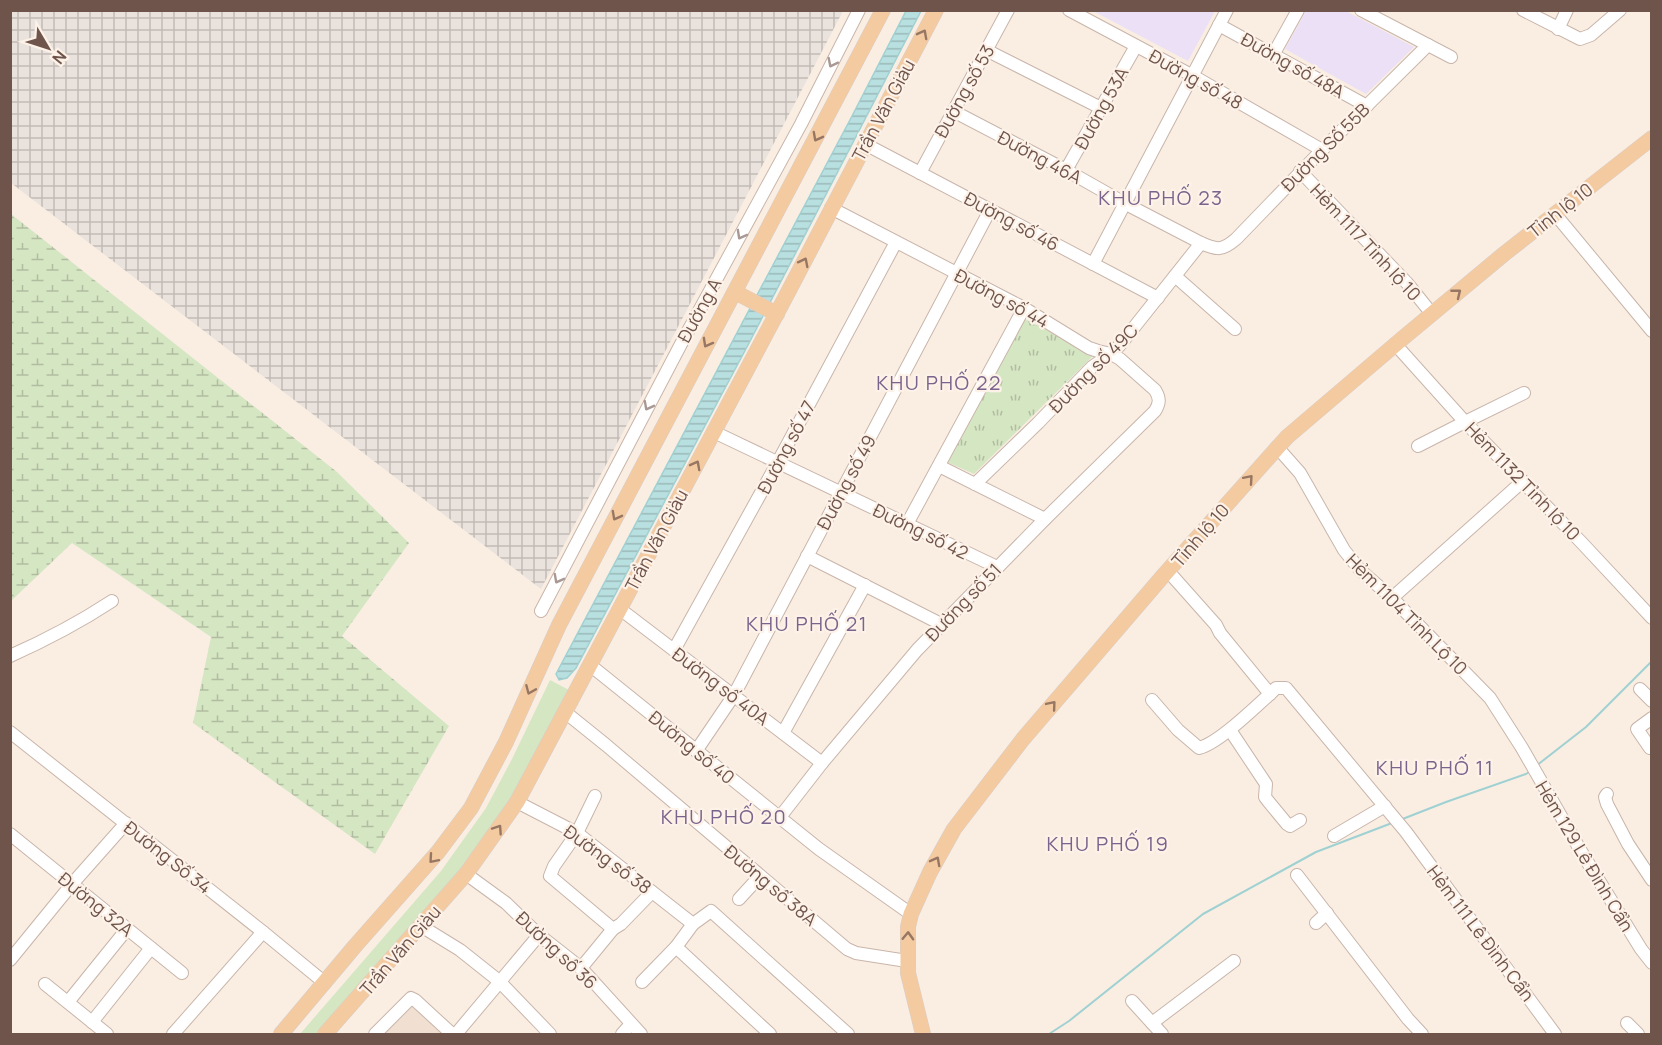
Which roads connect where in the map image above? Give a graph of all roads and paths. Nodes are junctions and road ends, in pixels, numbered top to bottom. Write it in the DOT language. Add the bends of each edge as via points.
graph roads {
  1 [pos="859,10"];
  2 [pos="883,10"];
  3 [pos="936,10"];
  4 [pos="1008,10"];
  5 [pos="1070,10"];
  6 [pos="1227,10"];
  7 [pos="1298,10"];
  8 [pos="1360,10"];
  9 [pos="1523,10"];
  10 [pos="1567,10"];
  11 [pos="1620,10"];
  12 [pos="1219,25"];
  13 [pos="1558,29"];
  14 [pos="1428,45"];
  15 [pos="1136,46"];
  16 [pos="986,50"];
  17 [pos="1273,55"];
  18 [pos="1451,57"];
  19 [pos="1193,76"];
  20 [pos="1366,106"];
  21 [pos="1101,108"];
  22 [pos="953,111"];
  23 [pos="1652,138"];
  24 [pos="865,144"];
  25 [pos="1322,150"];
  26 [pos="1066,170"];
  27 [pos="1300,171"];
  28 [pos="920,172"];
  29 [pos="1126,204"];
  30 [pos="831,208"];
  31 [pos="990,210"];
  32 [pos="1555,214"];
  33 [pos="896,242"];
  34 [pos="1201,243"];
  35 [pos="1223,248"];
  36 [pos="1094,264"];
  37 [pos="956,273"];
  38 [pos="1175,276"];
  39 [pos="739,294"];
  40 [pos="1158,298"];
  41 [pos="1024,308"];
  42 [pos="773,312"];
  43 [pos="1432,314"];
  44 [pos="1235,328"];
  45 [pos="1652,330"];
  46 [pos="1395,344"];
  47 [pos="1111,354"];
  48 [pos="1524,393"];
  49 [pos="1159,400"];
  50 [pos="1464,422"];
  51 [pos="714,432"];
  52 [pos="1418,446"];
  53 [pos="1277,447"];
  54 [pos="778,462"];
  55 [pos="939,466"];
  56 [pos="1522,481"];
  57 [pos="975,484"];
  58 [pos="840,492"];
  59 [pos="1045,519"];
  60 [pos="907,524"];
  61 [pos="807,556"];
  62 [pos="997,567"];
  63 [pos="1168,571"];
  64 [pos="865,585"];
  65 [pos="1392,598"];
  66 [pos="112,601"];
  67 [pos="620,609"];
  68 [pos="541,611"];
  69 [pos="1652,618"];
  70 [pos="941,624"];
  71 [pos="674,651"];
  72 [pos="10,656"];
  73 [pos="590,665"];
  74 [pos="1640,689"];
  75 [pos="1270,694"];
  76 [pos="734,695"];
  77 [pos="1152,700"];
  78 [pos="1652,701"];
  79 [pos="564,712"];
  80 [pos="1652,718"];
  81 [pos="1230,730"];
  82 [pos="10,732"];
  83 [pos="783,733"];
  84 [pos="1522,748"];
  85 [pos="1650,748"];
  86 [pos="696,751"];
  87 [pos="822,763"];
  88 [pos="1607,795"];
  89 [pos="596,796"];
  90 [pos="517,802"];
  91 [pos="1388,810"];
  92 [pos="780,817"];
  93 [pos="1300,820"];
  94 [pos="126,823"];
  95 [pos="577,833"];
  96 [pos="10,834"];
  97 [pos="1334,836"];
  98 [pos="466,874"];
  99 [pos="1297,875"];
  100 [pos="760,876"];
  101 [pos="1652,880"];
  102 [pos="72,884"];
  103 [pos="652,892"];
  104 [pos="739,899"];
  105 [pos="1327,913"];
  106 [pos="911,914"];
  107 [pos="1316,923"];
  108 [pos="693,924"];
  109 [pos="421,926"];
  110 [pos="127,929"];
  111 [pos="613,929"];
  112 [pos="264,932"];
  113 [pos="539,935"];
  114 [pos="676,947"];
  115 [pos="151,948"];
  116 [pos="10,960"];
  117 [pos="907,961"];
  118 [pos="1234,961"];
  119 [pos="1652,963"];
  120 [pos="581,968"];
  121 [pos="182,973"];
  122 [pos="499,981"];
  123 [pos="642,982"];
  124 [pos="325,983"];
  125 [pos="45,984"];
  126 [pos="1132,1001"];
  127 [pos="68,1002"];
  128 [pos="92,1022"];
  129 [pos="1152,1023"];
  130 [pos="1627,1023"];
  131 [pos="631,1024"];
  132 [pos="841,1032"];
  133 [pos="107,1035"];
  134 [pos="173,1035"];
  135 [pos="281,1035"];
  136 [pos="325,1035"];
  137 [pos="375,1035"];
  138 [pos="454,1035"];
  139 [pos="550,1035"];
  140 [pos="622,1035"];
  141 [pos="640,1035"];
  142 [pos="770,1035"];
  143 [pos="923,1035"];
  144 [pos="1162,1035"];
  145 [pos="1422,1035"];
  146 [pos="1555,1035"];
  147 [pos="1638,1035"];
  1 -- 68 [label="street, Đường A, one-way"];
  2 -- 39 [label="main road, Trần Văn Giàu, one-way"];
  24 -- 3 [label="main road, Trần Văn Giàu, one-way"];
  4 -- 16 [label="street, Đường số 53"];
  5 -- 15 [label="street, Đường số 48"];
  6 -- 12 [label="street"];
  7 -- 17 [label="street"];
  8 -- 14 [label="street"];
  9 -- 13 [label="street"];
  10 -- 13 [label="street"];
  11 -- 13 [label="street" via="1584,39"];
  12 -- 17 [label="street, Đường số 48A"];
  12 -- 19 [label="street"];
  14 -- 18 [label="street"];
  14 -- 20 [label="street, Đường Số 55B"];
  15 -- 19 [label="street, Đường số 48"];
  15 -- 21 [label="street, Đường 53A"];
  16 -- 21 [label="street"];
  16 -- 22 [label="street, Đường số 53"];
  17 -- 20 [label="street, Đường số 48A"];
  19 -- 25 [label="street, Đường số 48"];
  19 -- 29 [label="street"];
  20 -- 25 [label="street, Đường Số 55B"];
  21 -- 26 [label="street, Đường 53A"];
  22 -- 26 [label="street, Đường 46A"];
  22 -- 28 [label="street, Đường số 53"];
  23 -- 32 [label="main road, Tỉnh lộ 10"];
  24 -- 28 [label="street, Đường số 46"];
  24 -- 30 [label="main road, Trần Văn Giàu"];
  25 -- 27 [label="street, Đường Số 55B"];
  26 -- 29 [label="street, Đường 46A"];
  27 -- 35 [label="street, Đường Số 55B"];
  27 -- 43 [label="street, Hẻm 1117 Tỉnh lộ 10"];
  28 -- 31 [label="street, Đường số 46"];
  29 -- 34 [label="street, Đường 46A"];
  29 -- 36 [label="street"];
  30 -- 33 [label="street, Đường số 44"];
  42 -- 30 [label="main road, Trần Văn Giàu, one-way"];
  31 -- 36 [label="street, Đường số 46"];
  31 -- 37 [label="street, Đường số 49"];
  43 -- 32 [label="main road, Tỉnh lộ 10, one-way"];
  32 -- 45 [label="street"];
  33 -- 37 [label="street, Đường số 44"];
  33 -- 54 [label="street, Đường số 47"];
  34 -- 35 [label="street, Đường 46A"];
  34 -- 38 [label="street, Đường số 49C"];
  36 -- 40 [label="street, Đường số 46"];
  37 -- 41 [label="street, Đường số 44"];
  37 -- 58 [label="street, Đường số 49"];
  38 -- 40 [label="street, Đường số 49C"];
  38 -- 44 [label="street"];
  39 -- 42 [label="main road"];
  39 -- 124 [label="main road, Trần Văn Giàu, one-way" via="562,618 507,742 471,808"];
  40 -- 47 [label="street, Đường số 49C"];
  41 -- 47 [label="street, Đường số 44" via="1089,348"];
  41 -- 55 [label="street"];
  42 -- 51 [label="main road, Trần Văn Giàu"];
  43 -- 46 [label="main road, Tỉnh lộ 10"];
  46 -- 50 [label="street, Hẻm 1132 Tỉnh lộ 10"];
  46 -- 53 [label="main road, Tỉnh lộ 10"];
  47 -- 49 [label="street, Đường số 44" via="1155,390"];
  47 -- 57 [label="street, Đường số 49C" via="1092,366"];
  48 -- 50 [label="street"];
  49 -- 59 [label="street, Đường số 51" via="1155,411"];
  50 -- 52 [label="street"];
  50 -- 56 [label="street, Hẻm 1132 Tỉnh lộ 10"];
  51 -- 54 [label="street, Đường số 42"];
  67 -- 51 [label="main road, Trần Văn Giàu, one-way"];
  63 -- 53 [label="main road, Tỉnh lộ 10, one-way"];
  53 -- 65 [label="street, Hẻm 1104 Tỉnh Lộ 10" via="1300,473 1344,550"];
  54 -- 58 [label="street, Đường số 42"];
  54 -- 71 [label="street, Đường số 47"];
  55 -- 57 [label="street"];
  55 -- 60 [label="street"];
  56 -- 65 [label="street"];
  56 -- 69 [label="street, Hẻm 1132 Tỉnh lộ 10"];
  57 -- 59 [label="street"];
  58 -- 60 [label="street, Đường số 42"];
  58 -- 61 [label="street, Đường số 49"];
  59 -- 62 [label="street, Đường số 51"];
  60 -- 62 [label="street, Đường số 42"];
  61 -- 64 [label="street"];
  61 -- 76 [label="street, Đường số 49"];
  62 -- 70 [label="street, Đường số 51"];
  63 -- 75 [label="street"];
  106 -- 63 [label="main road, Tỉnh lộ 10, one-way" via="954,829 1023,739"];
  64 -- 70 [label="street"];
  64 -- 83 [label="street"];
  65 -- 84 [label="street, Hẻm 1104 Tỉnh Lộ 10" via="1490,698"];
  66 -- 72 [label="street" via="52,637"];
  67 -- 71 [label="street, Đường số 40A"];
  67 -- 73 [label="main road, Trần Văn Giàu"];
  70 -- 87 [label="street, Đường số 51"];
  71 -- 76 [label="street, Đường số 40A"];
  73 -- 79 [label="main road, Trần Văn Giàu"];
  73 -- 86 [label="street, Đường số 40"];
  74 -- 78 [label="street"];
  75 -- 81 [label="street"];
  75 -- 91 [label="street, Hẻm 111 Lê Đình Cẩn" via="1276,688 1286,688"];
  76 -- 83 [label="street, Đường số 40A"];
  76 -- 86 [label="street, Đường số 49"];
  77 -- 81 [label="street" via="1199,748"];
  79 -- 90 [label="main road, Trần Văn Giàu"];
  79 -- 100 [label="street, Đường số 38A"];
  80 -- 85 [label="street" via="1637,729"];
  81 -- 93 [label="street" via="1266,784 1265,796 1277,813 1290,826"];
  82 -- 94 [label="street, Đường Số 34"];
  83 -- 87 [label="street, Đường số 40A"];
  84 -- 119 [label="street, Hẻm 129 Lê Đình Cẩn" via="1582,854"];
  86 -- 92 [label="street, Đường số 40"];
  87 -- 92 [label="street, Đường số 51"];
  88 -- 101 [label="street" via="1607,804 1628,844"];
  89 -- 95 [label="street"];
  90 -- 95 [label="street, Đường số 38"];
  98 -- 90 [label="main road, Trần Văn Giàu, one-way"];
  91 -- 97 [label="street"];
  91 -- 146 [label="street, Hẻm 111 Lê Đình Cẩn"];
  92 -- 106 [label="street, Đường số 40"];
  94 -- 102 [label="street"];
  94 -- 112 [label="street, Đường Số 34"];
  95 -- 103 [label="street, Đường số 38"];
  95 -- 111 [label="street" via="550,876"];
  96 -- 102 [label="street, Đường 32A"];
  98 -- 109 [label="main road, Trần Văn Giàu"];
  98 -- 113 [label="street, Đường số 36" via="506,903"];
  99 -- 105 [label="street"];
  100 -- 104 [label="street"];
  100 -- 117 [label="street, Đường số 38A" via="852,952"];
  102 -- 110 [label="street, Đường 32A"];
  102 -- 116 [label="street"];
  103 -- 108 [label="street, Đường số 38"];
  103 -- 111 [label="street"];
  105 -- 107 [label="street"];
  105 -- 145 [label="street"];
  117 -- 106 [label="main road, Tỉnh lộ 10, one-way"];
  108 -- 114 [label="street"];
  108 -- 132 [label="street" via="711,911"];
  109 -- 122 [label="street"];
  109 -- 136 [label="main road, Trần Văn Giàu"];
  110 -- 115 [label="street, Đường 32A"];
  110 -- 127 [label="street"];
  111 -- 120 [label="street"];
  112 -- 124 [label="street, Đường Số 34"];
  112 -- 134 [label="street"];
  113 -- 120 [label="street, Đường số 36"];
  113 -- 122 [label="street"];
  114 -- 123 [label="street"];
  114 -- 142 [label="street"];
  115 -- 121 [label="street, Đường 32A"];
  115 -- 128 [label="street"];
  117 -- 143 [label="main road, Tỉnh lộ 10"];
  118 -- 129 [label="street"];
  120 -- 131 [label="street, Đường số 36"];
  122 -- 138 [label="street"];
  122 -- 139 [label="street"];
  124 -- 135 [label="main road, Trần Văn Giàu"];
  125 -- 127 [label="street"];
  126 -- 129 [label="street"];
  127 -- 128 [label="street"];
  128 -- 133 [label="street"];
  129 -- 144 [label="street"];
  130 -- 147 [label="street"];
  131 -- 140 [label="street"];
  131 -- 141 [label="street, Đường số 36"];
  137 -- 138 [label="street" via="411,999"];
}
